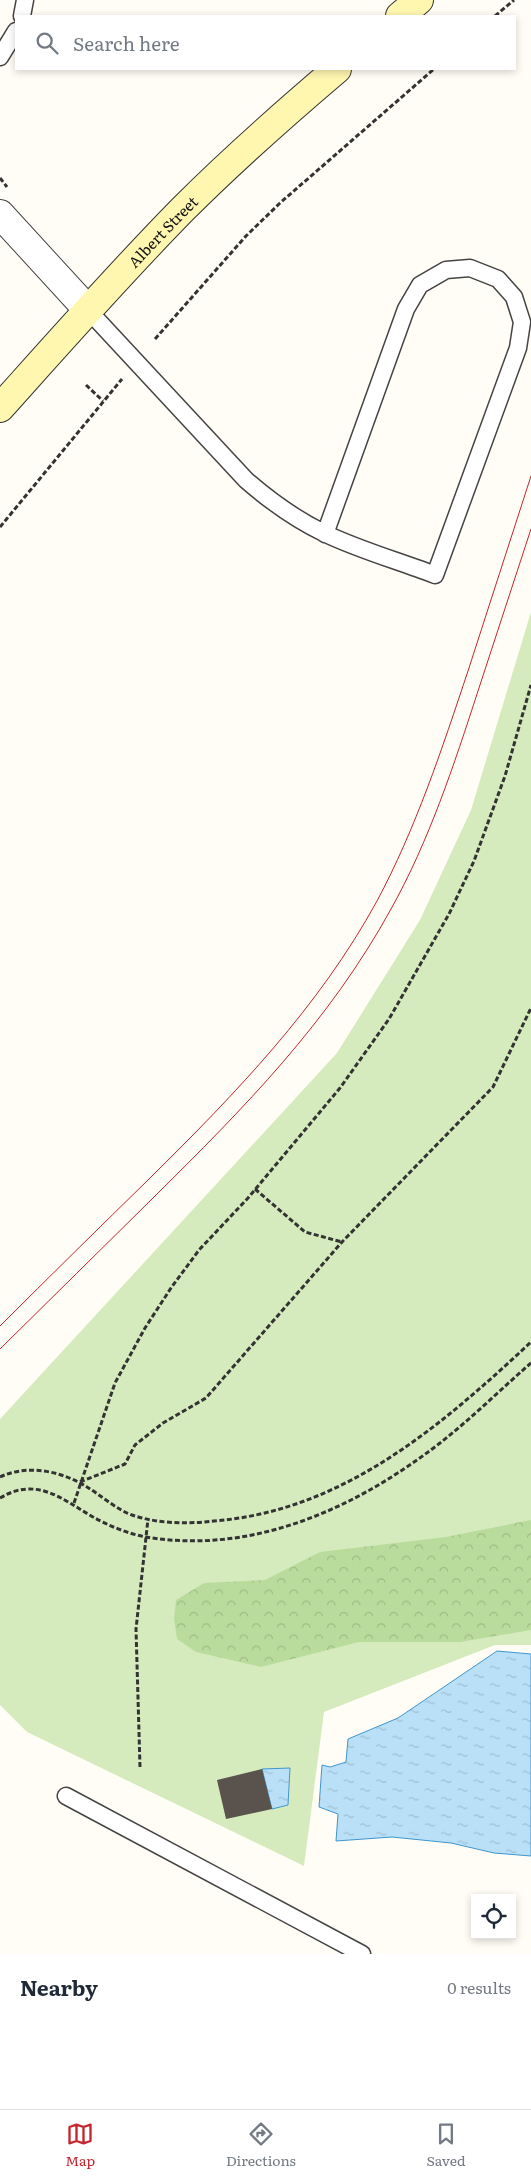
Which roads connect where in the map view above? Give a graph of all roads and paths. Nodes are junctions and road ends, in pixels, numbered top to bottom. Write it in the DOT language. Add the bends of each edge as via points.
graph roads {
  1 [pos="26,0"];
  2 [pos="419,0"];
  3 [pos="514,0"];
  4 [pos="22,15"];
  5 [pos="401,15"];
  6 [pos="496,15"];
  7 [pos="15,33"];
  8 [pos="0,57"];
  9 [pos="336,70"];
  10 [pos="433,70"];
  11 [pos="0,214"];
  12 [pos="88,310"];
  13 [pos="155,339"];
  14 [pos="122,379"];
  15 [pos="86,385"];
  16 [pos="103,400"];
  17 [pos="0,408"];
  18 [pos="0,527"];
  19 [pos="326,534"];
  20 [pos="531,684"];
  21 [pos="531,1008"];
  22 [pos="256,1189"];
  23 [pos="342,1242"];
  24 [pos="531,1342"];
  25 [pos="531,1363"];
  26 [pos="0,1477"];
  27 [pos="80,1482"];
  28 [pos="0,1498"];
  29 [pos="74,1503"];
  30 [pos="148,1520"];
  31 [pos="145,1536"];
  32 [pos="140,1767"];
  33 [pos="66,1796"];
  34 [pos="362,1954"];
  1 -- 4 [label="lane"];
  2 -- 5 [label="main road"];
  3 -- 6 [label="path"];
  7 -- 8 [label="lane"];
  9 -- 12 [label="main road, Albert Street" via="253,141"];
  10 -- 13 [label="path" via="280,203 246,236"];
  11 -- 12 [label="street"];
  12 -- 17 [label="main road, Albert Street"];
  12 -- 19 [label="lane" via="246,480 276,505"];
  14 -- 16 [label="path"];
  15 -- 16 [label="path"];
  16 -- 18 [label="path"];
  19 -- 19 [label="lane" via="435,575 518,348 522,322 514,297 498,279 470,268 446,270 420,286 406,309"];
  20 -- 22 [label="path" via="502,785 474,861 449,914 389,1019 340,1088"];
  21 -- 23 [label="path" via="493,1087"];
  22 -- 23 [label="path" via="305,1232"];
  22 -- 27 [label="path" via="200,1250 145,1328 115,1383"];
  23 -- 27 [label="path" via="206,1398 135,1445 125,1464"];
  24 -- 30 [label="path" via="425,1435 360,1477 281,1510 232,1520 177,1523"];
  25 -- 31 [label="path" via="440,1442 363,1494 273,1532 243,1538 211,1541"];
  26 -- 27 [label="path" via="22,1470 38,1470"];
  27 -- 29 [label="path"];
  27 -- 30 [label="path" via="132,1515"];
  28 -- 29 [label="path" via="29,1488 58,1495"];
  29 -- 31 [label="path" via="94,1517"];
  30 -- 31 [label="path"];
  31 -- 32 [label="path" via="136,1629"];
  33 -- 34 [label="lane"];
}
